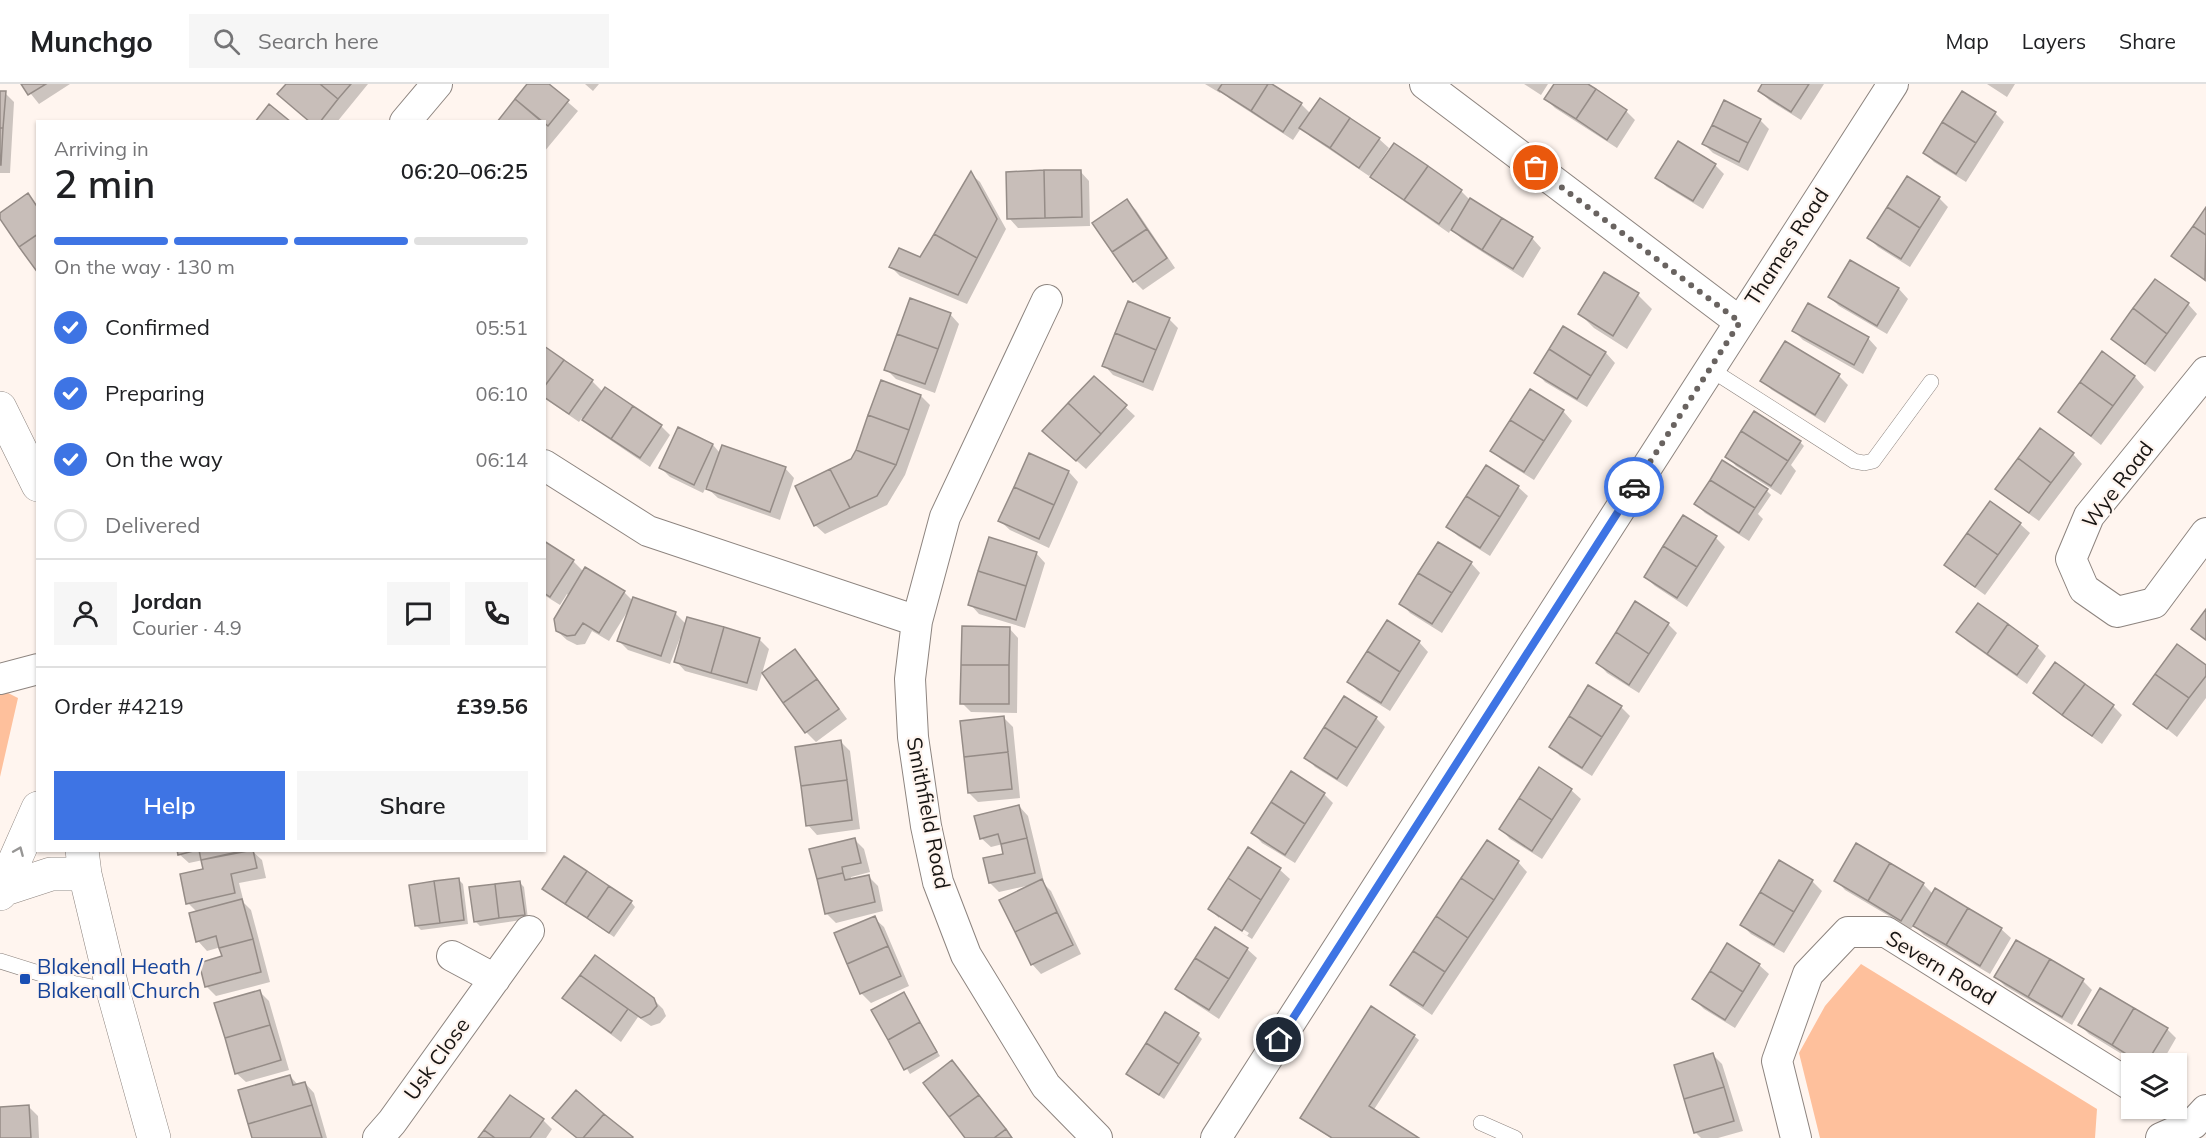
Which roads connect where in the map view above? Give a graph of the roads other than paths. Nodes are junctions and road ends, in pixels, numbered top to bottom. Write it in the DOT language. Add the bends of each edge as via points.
graph roads {
  1 [pos="437,84"];
  2 [pos="1425,84"];
  3 [pos="1893,84"];
  4 [pos="407,120"];
  5 [pos="1047,300"];
  6 [pos="1740,322"];
  7 [pos="1710,369"];
  8 [pos="2206,372"];
  9 [pos="1931,382"];
  10 [pos="0,408"];
  11 [pos="546,466"];
  12 [pos="36,481"];
  13 [pos="2206,533"];
  14 [pos="917,621"];
  15 [pos="36,670"];
  16 [pos="0,679"];
  17 [pos="36,813"];
  18 [pos="84,862"];
  19 [pos="1,892"];
  20 [pos="529,931"];
  21 [pos="452,956"];
  22 [pos="0,961"];
  23 [pos="495,979"];
  24 [pos="113,991"];
  25 [pos="2121,1079"];
  26 [pos="2187,1116"];
  27 [pos="1481,1123"];
  28 [pos="2202,1123"];
  29 [pos="154,1138"];
  30 [pos="378,1138"];
  31 [pos="1097,1138"];
  32 [pos="1216,1138"];
  33 [pos="1515,1138"];
  34 [pos="1797,1138"];
  35 [pos="2161,1138"];
  1 -- 4 [label="street"];
  2 -- 6 [label="street"];
  3 -- 6 [label="street, Thames Road"];
  5 -- 14 [label="street, Smithfield Road" via="945,518"];
  6 -- 7 [label="street, Thames Road"];
  7 -- 9 [label="lane" via="1864,464 1873,461"];
  7 -- 32 [label="street, Thames Road"];
  8 -- 13 [label="street, Wye Road" via="2089,516 2071,559 2084,589 2117,612 2154,603"];
  10 -- 12 [label="street"];
  11 -- 14 [label="street" via="648,531"];
  14 -- 31 [label="street, Smithfield Road" via="910,679 913,737 938,882 966,955 998,1009 1046,1086"];
  15 -- 16 [label="street"];
  19 -- 17 [label="street, one-way"];
  18 -- 19 [label="street"];
  18 -- 24 [label="street"];
  20 -- 23 [label="street, Usk Close"];
  21 -- 23 [label="street"];
  22 -- 24 [label="lane" via="67,982"];
  23 -- 30 [label="street, Usk Close"];
  24 -- 29 [label="street"];
  25 -- 34 [label="street, Severn Road" via="1886,932 1848,932 1808,974 1778,1061"];
  26 -- 28 [label="street"];
  27 -- 33 [label="lane"];
  28 -- 35 [label="street"];
}
